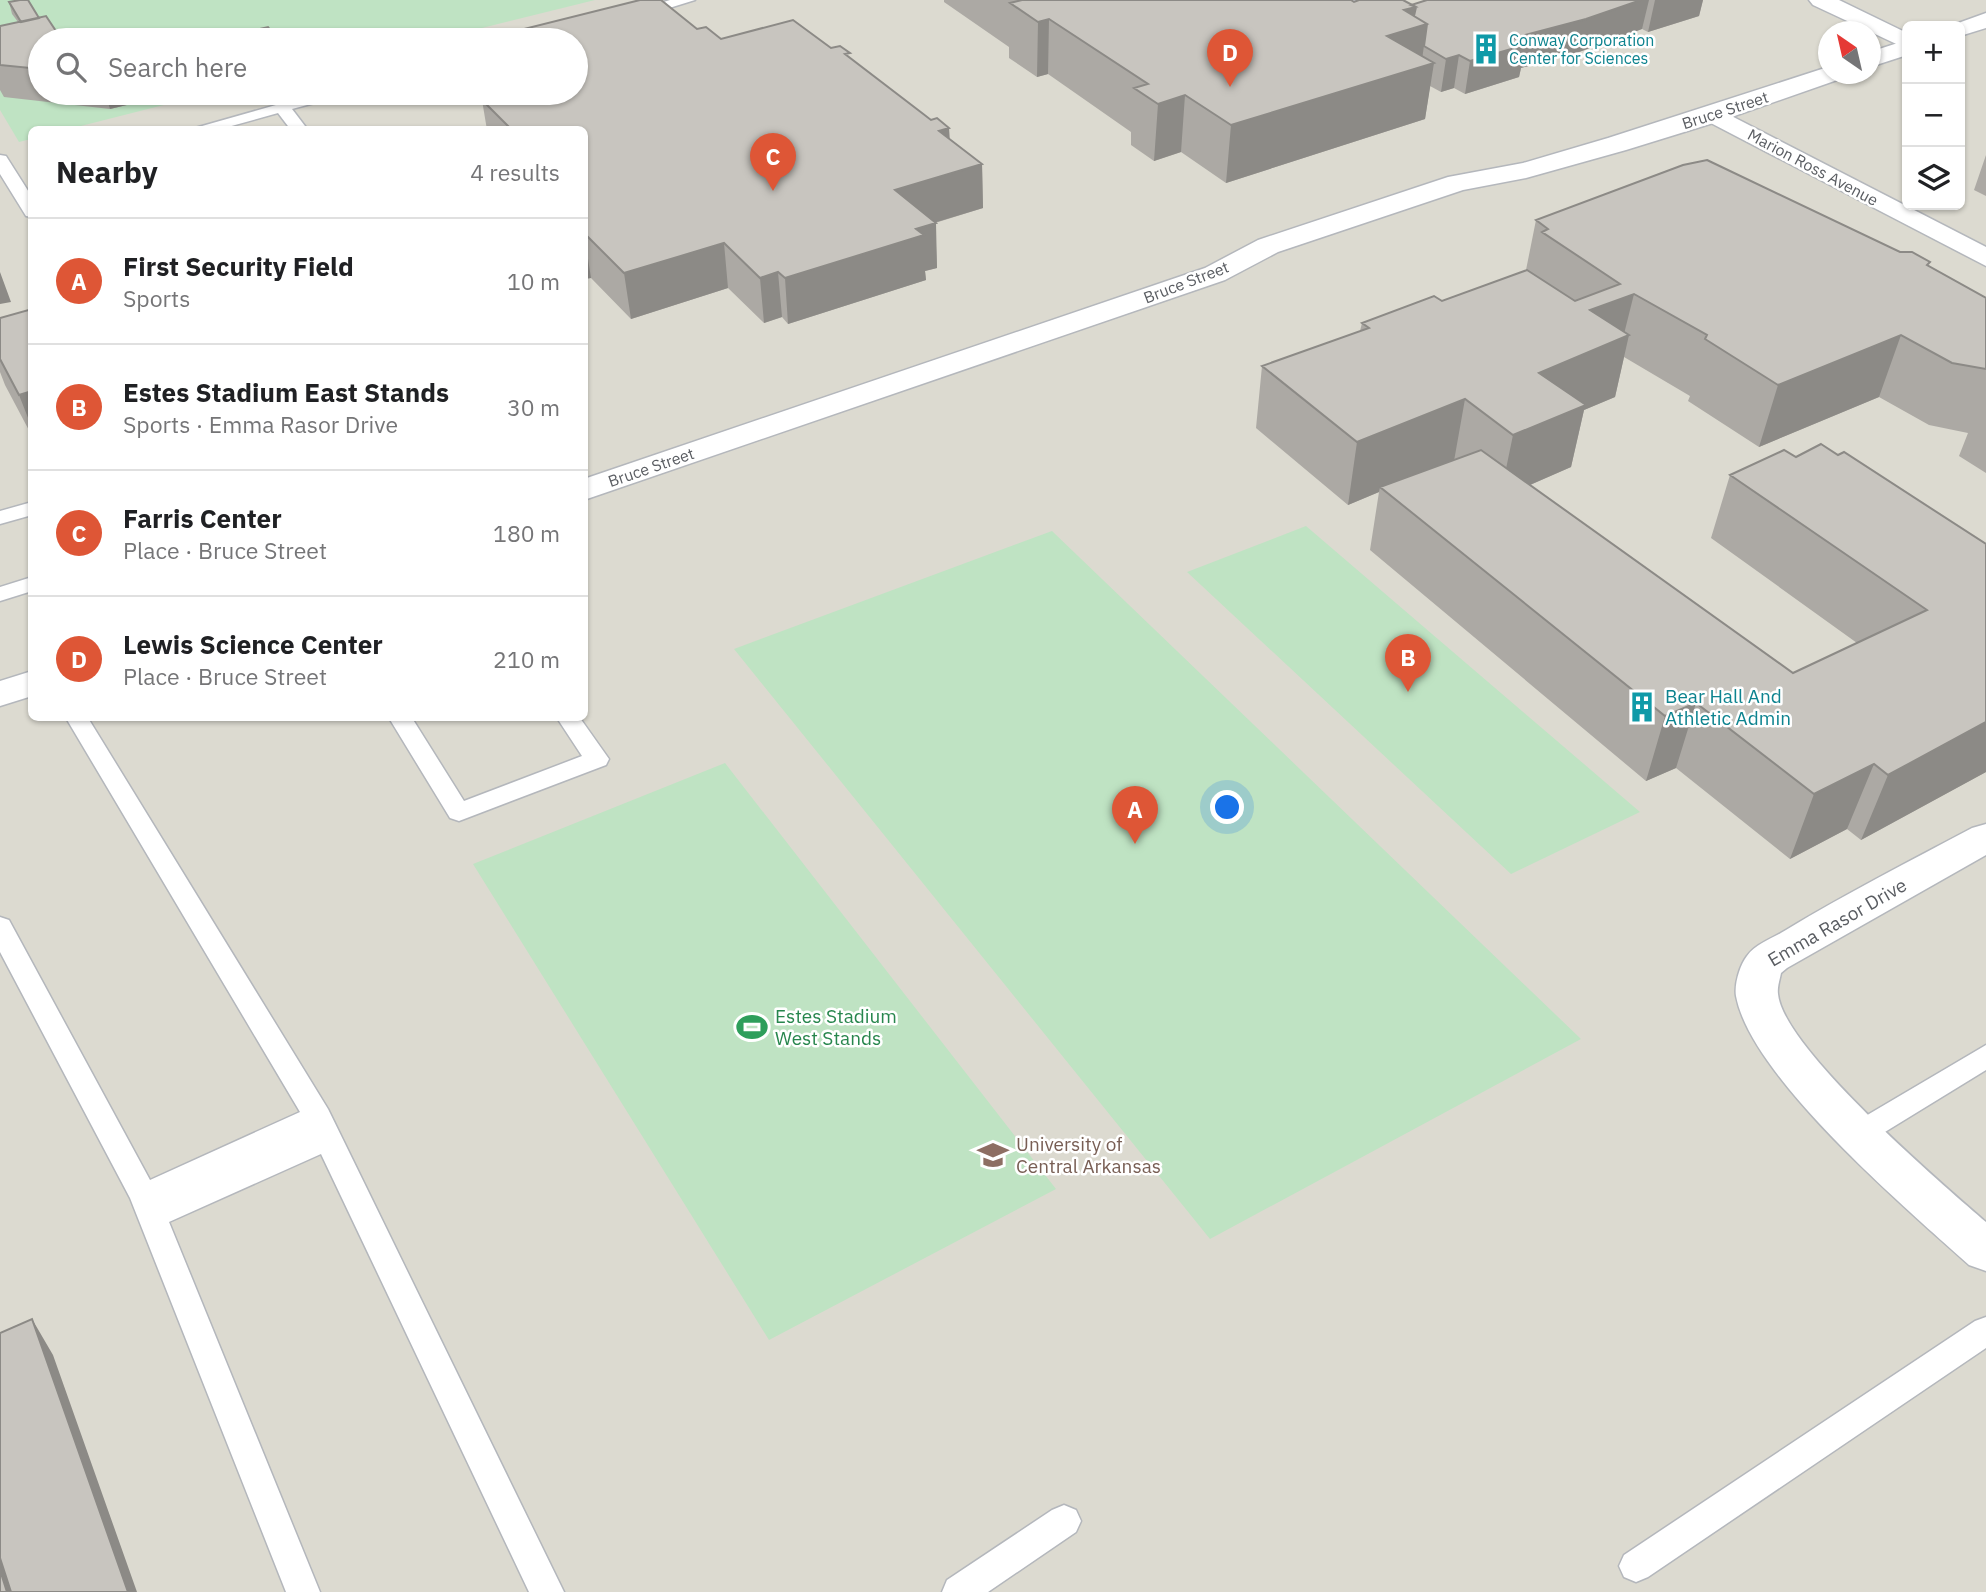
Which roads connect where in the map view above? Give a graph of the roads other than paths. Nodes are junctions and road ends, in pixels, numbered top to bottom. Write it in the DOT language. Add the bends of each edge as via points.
graph roads {
  1 [pos="688,0"];
  2 [pos="1355,0"];
  3 [pos="1395,0"];
  4 [pos="1821,0"];
  5 [pos="625,17"];
  6 [pos="1986,20"];
  7 [pos="1965,27"];
  8 [pos="1902,41"];
  9 [pos="1902,46"];
  10 [pos="1881,56"];
  11 [pos="1818,79"];
  12 [pos="289,105"];
  13 [pos="281,107"];
  14 [pos="1714,115"];
  15 [pos="211,126"];
  16 [pos="297,126"];
  17 [pos="0,160"];
  18 [pos="28,173"];
  19 [pos="11,177"];
  20 [pos="28,205"];
  21 [pos="1986,258"];
  22 [pos="588,489"];
  23 [pos="28,509"];
  24 [pos="0,518"];
  25 [pos="28,585"];
  26 [pos="0,594"];
  27 [pos="28,684"];
  28 [pos="0,694"];
  29 [pos="79,721"];
  30 [pos="403,721"];
  31 [pos="570,721"];
  32 [pos="1986,838"];
  33 [pos="0,927"];
  34 [pos="1986,1056"];
  35 [pos="323,1127"];
  36 [pos="1857,1135"];
  37 [pos="148,1206"];
  38 [pos="1986,1251"];
  39 [pos="1986,1331"];
  40 [pos="1064,1521"];
  41 [pos="1636,1566"];
  42 [pos="303,1592"];
  43 [pos="547,1592"];
  44 [pos="959,1592"];
  1 -- 5 [label="lane"];
  2 -- 3 [label="lane" via="1368,8"];
  4 -- 8 [label="street"];
  6 -- 7 [label="street"];
  9 -- 10 [label="street"];
  11 -- 14 [label="street, Bruce Street"];
  12 -- 13 [label="lane"];
  13 -- 15 [label="lane"];
  13 -- 16 [label="lane"];
  14 -- 21 [label="street, Marion Ross Avenue"];
  14 -- 22 [label="street, Bruce Street" via="1526,170 1457,183 1268,246 1215,274"];
  17 -- 19 [label="lane"];
  18 -- 19 [label="lane"];
  19 -- 20 [label="lane"];
  23 -- 24 [label="lane"];
  25 -- 26 [label="lane"];
  27 -- 28 [label="street"];
  29 -- 35 [label="lane"];
  30 -- 31 [label="lane" via="459,812 597,759"];
  32 -- 36 [label="street, Emma Rasor Drive" via="1819,929 1762,965 1755,977 1760,1004 1783,1047"];
  33 -- 37 [label="lane"];
  34 -- 36 [label="lane"];
  35 -- 37 [label="lane"];
  35 -- 43 [label="lane"];
  36 -- 38 [label="street, Emma Rasor Drive"];
  37 -- 42 [label="lane"];
  39 -- 41 [label="lane"];
  40 -- 44 [label="lane"];
}
